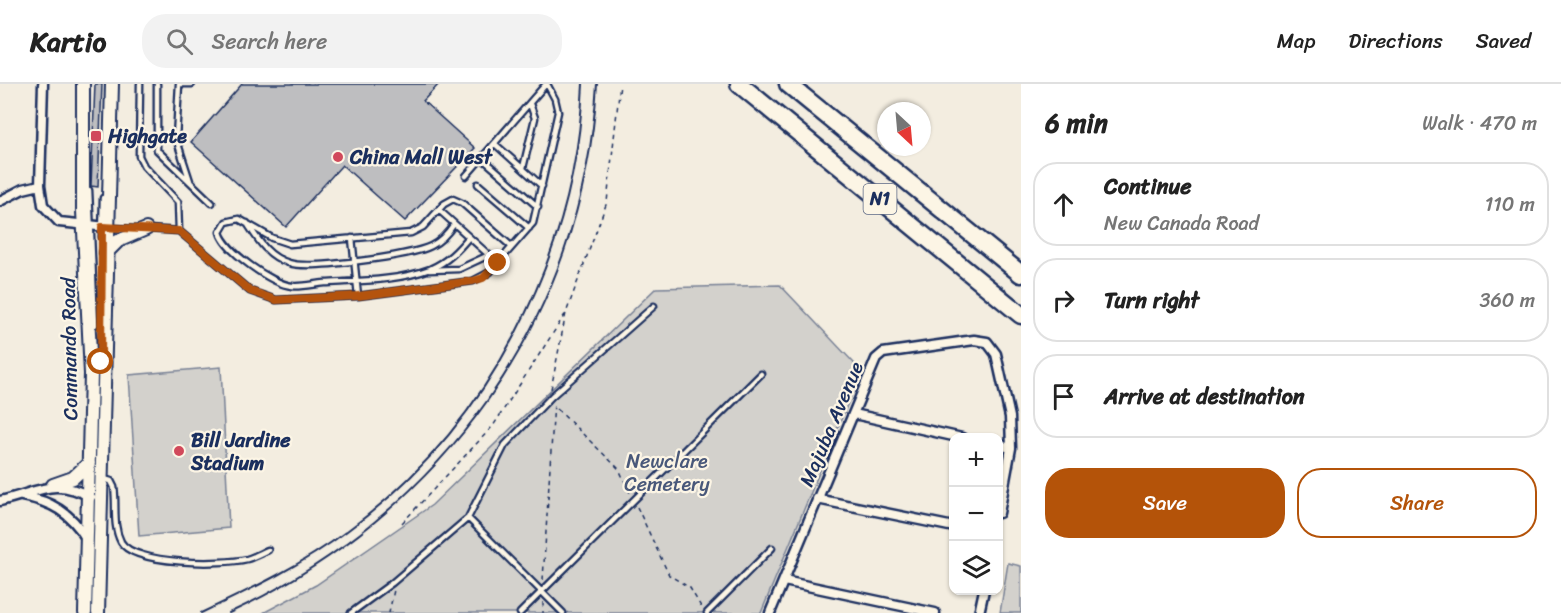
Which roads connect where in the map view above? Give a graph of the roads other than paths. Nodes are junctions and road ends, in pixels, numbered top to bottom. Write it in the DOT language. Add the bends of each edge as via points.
graph roads {
  1 [pos="43,84"];
  2 [pos="83,84"];
  3 [pos="89,84"];
  4 [pos="107,84"];
  5 [pos="112,84"];
  6 [pos="140,84"];
  7 [pos="157,84"];
  8 [pos="179,84"];
  9 [pos="192,84"];
  10 [pos="546,84"];
  11 [pos="739,84"];
  12 [pos="788,84"];
  13 [pos="530,104"];
  14 [pos="495,144"];
  15 [pos="482,158"];
  16 [pos="523,168"];
  17 [pos="466,176"];
  18 [pos="190,183"];
  19 [pos="478,184"];
  20 [pos="40,185"];
  21 [pos="542,186"];
  22 [pos="0,201"];
  23 [pos="212,203"];
  24 [pos="538,207"];
  25 [pos="439,210"];
  26 [pos="246,221"];
  27 [pos="454,224"];
  28 [pos="88,226"];
  29 [pos="105,227"];
  30 [pos="529,228"];
  31 [pos="146,229"];
  32 [pos="179,231"];
  33 [pos="469,237"];
  34 [pos="352,238"];
  35 [pos="512,247"];
  36 [pos="106,253"];
  37 [pos="489,255"];
  38 [pos="354,261"];
  39 [pos="498,263"];
  40 [pos="429,270"];
  41 [pos="1021,274"];
  42 [pos="357,281"];
  43 [pos="358,296"];
  44 [pos="654,306"];
  45 [pos="1021,315"];
  46 [pos="761,374"];
  47 [pos="854,414"];
  48 [pos="949,435"];
  49 [pos="1003,446"];
  50 [pos="1011,448"];
  51 [pos="89,463"];
  52 [pos="95,479"];
  53 [pos="56,485"];
  54 [pos="1003,491"];
  55 [pos="22,496"];
  56 [pos="817,499"];
  57 [pos="95,500"];
  58 [pos="0,501"];
  59 [pos="468,518"];
  60 [pos="949,525"];
  61 [pos="87,539"];
  62 [pos="772,548"];
  63 [pos="268,550"];
  64 [pos="784,581"];
  65 [pos="543,591"];
  66 [pos="983,595"];
  67 [pos="87,613"];
  68 [pos="96,613"];
  69 [pos="351,613"];
  70 [pos="520,613"];
  71 [pos="563,613"];
  72 [pos="708,613"];
  73 [pos="770,613"];
  74 [pos="935,613"];
  75 [pos="979,613"];
  1 -- 20 [label="street"];
  2 -- 28 [label="main road, Commando Road"];
  3 -- 28 [label="lane"];
  4 -- 29 [label="lane"];
  5 -- 29 [label="main road, Commando Road"];
  6 -- 32 [label="lane" via="139,156 178,202"];
  7 -- 18 [label="lane" via="156,146"];
  8 -- 9 [label="lane"];
  8 -- 18 [label="lane" via="176,138"];
  10 -- 13 [label="lane"];
  10 -- 21 [label="lane" via="558,112"];
  11 -- 45 [label="highway, N1"];
  12 -- 41 [label="highway, N1"];
  13 -- 14 [label="lane"];
  13 -- 16 [label="lane" via="535,118"];
  14 -- 15 [label="lane"];
  14 -- 16 [label="lane"];
  15 -- 17 [label="lane"];
  15 -- 24 [label="lane"];
  16 -- 21 [label="lane"];
  18 -- 23 [label="lane"];
  19 -- 30 [label="lane"];
  20 -- 22 [label="street"];
  20 -- 28 [label="street" via="43,205 53,218"];
  21 -- 24 [label="lane"];
  24 -- 30 [label="lane"];
  25 -- 27 [label="lane"];
  25 -- 34 [label="lane" via="411,233"];
  25 -- 35 [label="lane" via="449,200 457,200"];
  26 -- 34 [label="lane" via="272,238 290,244"];
  26 -- 38 [label="lane" via="267,252 291,264"];
  26 -- 42 [label="lane" via="226,222 222,237 273,279 292,286"];
  27 -- 33 [label="lane"];
  27 -- 38 [label="lane" via="438,242 419,251"];
  28 -- 29 [label="street"];
  28 -- 51 [label="main road, Commando Road"];
  28 -- 52 [label="lane" via="96,362"];
  29 -- 31 [label="lane"];
  29 -- 36 [label="main road, Commando Road"];
  29 -- 52 [label="lane"];
  30 -- 35 [label="lane"];
  31 -- 32 [label="lane"];
  31 -- 36 [label="main road" via="118,241"];
  32 -- 43 [label="lane" via="238,282 265,298"];
  33 -- 37 [label="lane"];
  33 -- 40 [label="lane" via="444,262"];
  34 -- 38 [label="lane"];
  35 -- 39 [label="lane"];
  36 -- 52 [label="main road, Commando Road"];
  37 -- 39 [label="lane"];
  37 -- 40 [label="lane" via="459,268"];
  38 -- 42 [label="lane"];
  39 -- 43 [label="lane" via="483,278 473,281"];
  40 -- 42 [label="lane"];
  42 -- 43 [label="lane"];
  44 -- 59 [label="lane" via="552,396 505,445"];
  46 -- 65 [label="lane"];
  47 -- 48 [label="street"];
  47 -- 50 [label="street, Majuba Avenue" via="876,359 883,353 982,340 991,346 998,360 1010,417"];
  47 -- 56 [label="street, Majuba Avenue"];
  49 -- 50 [label="street"];
  50 -- 54 [label="street"];
  51 -- 52 [label="main road, Commando Road"];
  51 -- 53 [label="main road" via="73,478"];
  52 -- 53 [label="street"];
  52 -- 57 [label="main road, Commando Road"];
  52 -- 63 [label="lane" via="112,484 116,527 123,545 134,554 226,562 249,559"];
  53 -- 55 [label="street"];
  53 -- 57 [label="street"];
  55 -- 58 [label="street"];
  55 -- 61 [label="street" via="53,504 73,520"];
  56 -- 60 [label="street"];
  56 -- 64 [label="street, Majuba Avenue"];
  57 -- 61 [label="main road, Commando Road"];
  57 -- 67 [label="lane"];
  57 -- 68 [label="main road, Commando Road"];
  59 -- 65 [label="lane"];
  59 -- 69 [label="lane"];
  61 -- 67 [label="main road, Commando Road"];
  62 -- 72 [label="lane"];
  64 -- 73 [label="street, Majuba Avenue"];
  64 -- 74 [label="street"];
  65 -- 70 [label="lane"];
  65 -- 71 [label="lane"];
  66 -- 75 [label="street"];
}
